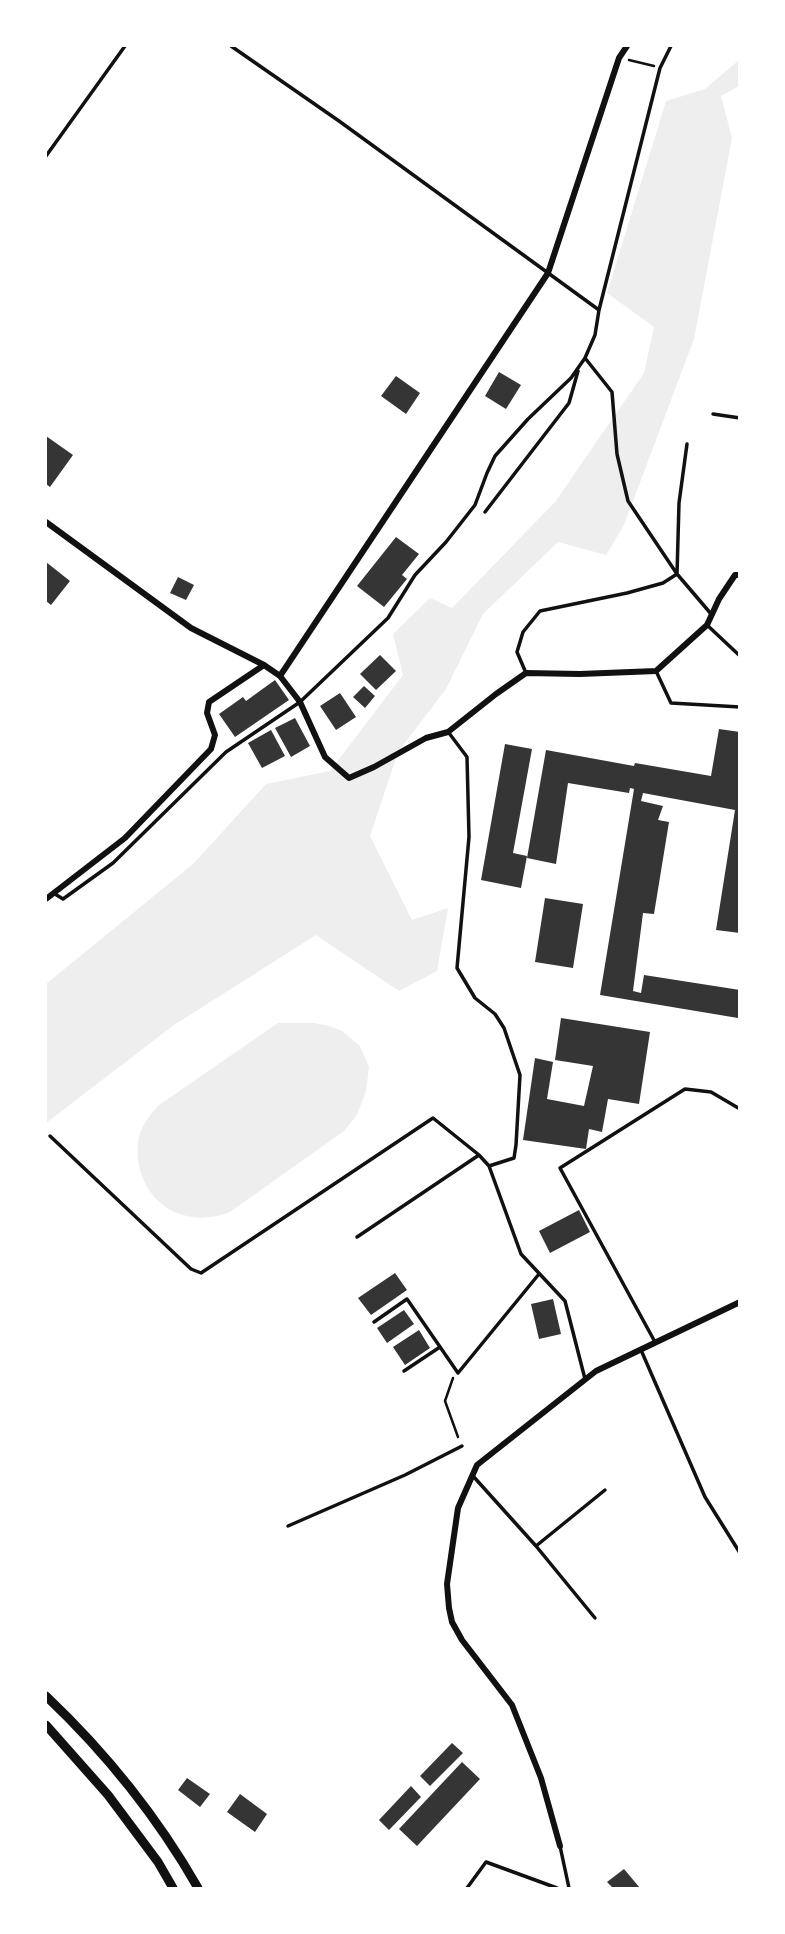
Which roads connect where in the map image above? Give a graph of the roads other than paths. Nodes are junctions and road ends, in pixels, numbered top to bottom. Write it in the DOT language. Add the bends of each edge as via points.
graph roads {
  1 [pos="125,46"];
  2 [pos="232,46"];
  3 [pos="626,46"];
  4 [pos="671,46"];
  5 [pos="46,156"];
  6 [pos="548,273"];
  7 [pos="599,310"];
  8 [pos="585,358"];
  9 [pos="580,365"];
  10 [pos="713,414"];
  11 [pos="740,418"];
  12 [pos="687,444"];
  13 [pos="485,512"];
  14 [pos="46,522"];
  15 [pos="677,574"];
  16 [pos="740,575"];
  17 [pos="712,615"];
  18 [pos="707,625"];
  19 [pos="740,656"];
  20 [pos="264,665"];
  21 [pos="656,671"];
  22 [pos="526,673"];
  23 [pos="280,676"];
  24 [pos="300,702"];
  25 [pos="740,707"];
  26 [pos="448,732"];
  27 [pos="54,892"];
  28 [pos="46,899"];
  29 [pos="740,1109"];
  30 [pos="50,1136"];
  31 [pos="479,1155"];
  32 [pos="489,1166"];
  33 [pos="356,1237"];
  34 [pos="539,1273"];
  35 [pos="740,1302"];
  36 [pos="374,1322"];
  37 [pos="655,1342"];
  38 [pos="440,1347"];
  39 [pos="640,1350"];
  40 [pos="404,1371"];
  41 [pos="585,1380"];
  42 [pos="462,1446"];
  43 [pos="472,1475"];
  44 [pos="604,1490"];
  45 [pos="288,1526"];
  46 [pos="536,1546"];
  47 [pos="740,1553"];
  48 [pos="595,1618"];
  49 [pos="46,1696"];
  50 [pos="46,1725"];
  51 [pos="560,1846"];
  52 [pos="173,1888"];
  53 [pos="198,1888"];
  54 [pos="467,1888"];
  55 [pos="557,1888"];
  56 [pos="569,1888"];
  1 -- 5 [label="lane"];
  2 -- 6 [label="lane"];
  3 -- 6 [label="street"];
  4 -- 7 [label="lane" via="660,68"];
  6 -- 7 [label="lane"];
  6 -- 23 [label="street"];
  7 -- 8 [label="lane"];
  8 -- 9 [label="lane"];
  8 -- 15 [label="lane" via="612,392 617,454 628,501"];
  9 -- 13 [label="lane" via="569,403"];
  9 -- 24 [label="lane" via="495,456 475,505 415,575 388,618"];
  10 -- 11 [label="lane"];
  12 -- 15 [label="lane"];
  14 -- 20 [label="street" via="191,628"];
  15 -- 17 [label="lane"];
  15 -- 22 [label="lane" via="627,593 540,611 523,632 517,652"];
  16 -- 17 [label="street" via="735,575"];
  17 -- 18 [label="street"];
  18 -- 19 [label="lane"];
  18 -- 21 [label="street"];
  20 -- 23 [label="street"];
  20 -- 27 [label="street" via="209,702 207,713 215,735 211,749 125,838"];
  21 -- 22 [label="street"];
  21 -- 25 [label="lane" via="671,703"];
  22 -- 26 [label="street"];
  23 -- 24 [label="street"];
  24 -- 26 [label="street" via="325,757 349,778 426,738"];
  24 -- 27 [label="lane" via="218,760 113,863 63,899"];
  26 -- 32 [label="lane" via="467,757 469,836 457,968 475,998 504,1028 520,1076 513,1158"];
  27 -- 28 [label="street"];
  29 -- 37 [label="lane" via="711,1092 685,1089 560,1168"];
  30 -- 31 [label="lane" via="191,1269 201,1273 433,1118"];
  31 -- 32 [label="lane"];
  31 -- 33 [label="lane"];
  32 -- 34 [label="lane" via="521,1254"];
  34 -- 38 [label="lane" via="458,1373"];
  34 -- 41 [label="lane" via="565,1301"];
  35 -- 37 [label="street"];
  36 -- 38 [label="lane" via="407,1299"];
  37 -- 39 [label="street"];
  38 -- 40 [label="lane"];
  39 -- 41 [label="street"];
  39 -- 47 [label="lane" via="705,1497"];
  41 -- 43 [label="street" via="477,1465"];
  42 -- 45 [label="lane"];
  43 -- 46 [label="lane"];
  43 -- 51 [label="street" via="458,1507 447,1584 452,1622 512,1705 541,1778"];
  44 -- 46 [label="lane"];
  46 -- 48 [label="lane"];
  49 -- 53 [label="main road" via="125,1783 176,1850"];
  50 -- 52 [label="main road" via="108,1795"];
  51 -- 56 [label="lane"];
  54 -- 55 [label="lane" via="486,1862"];
}
